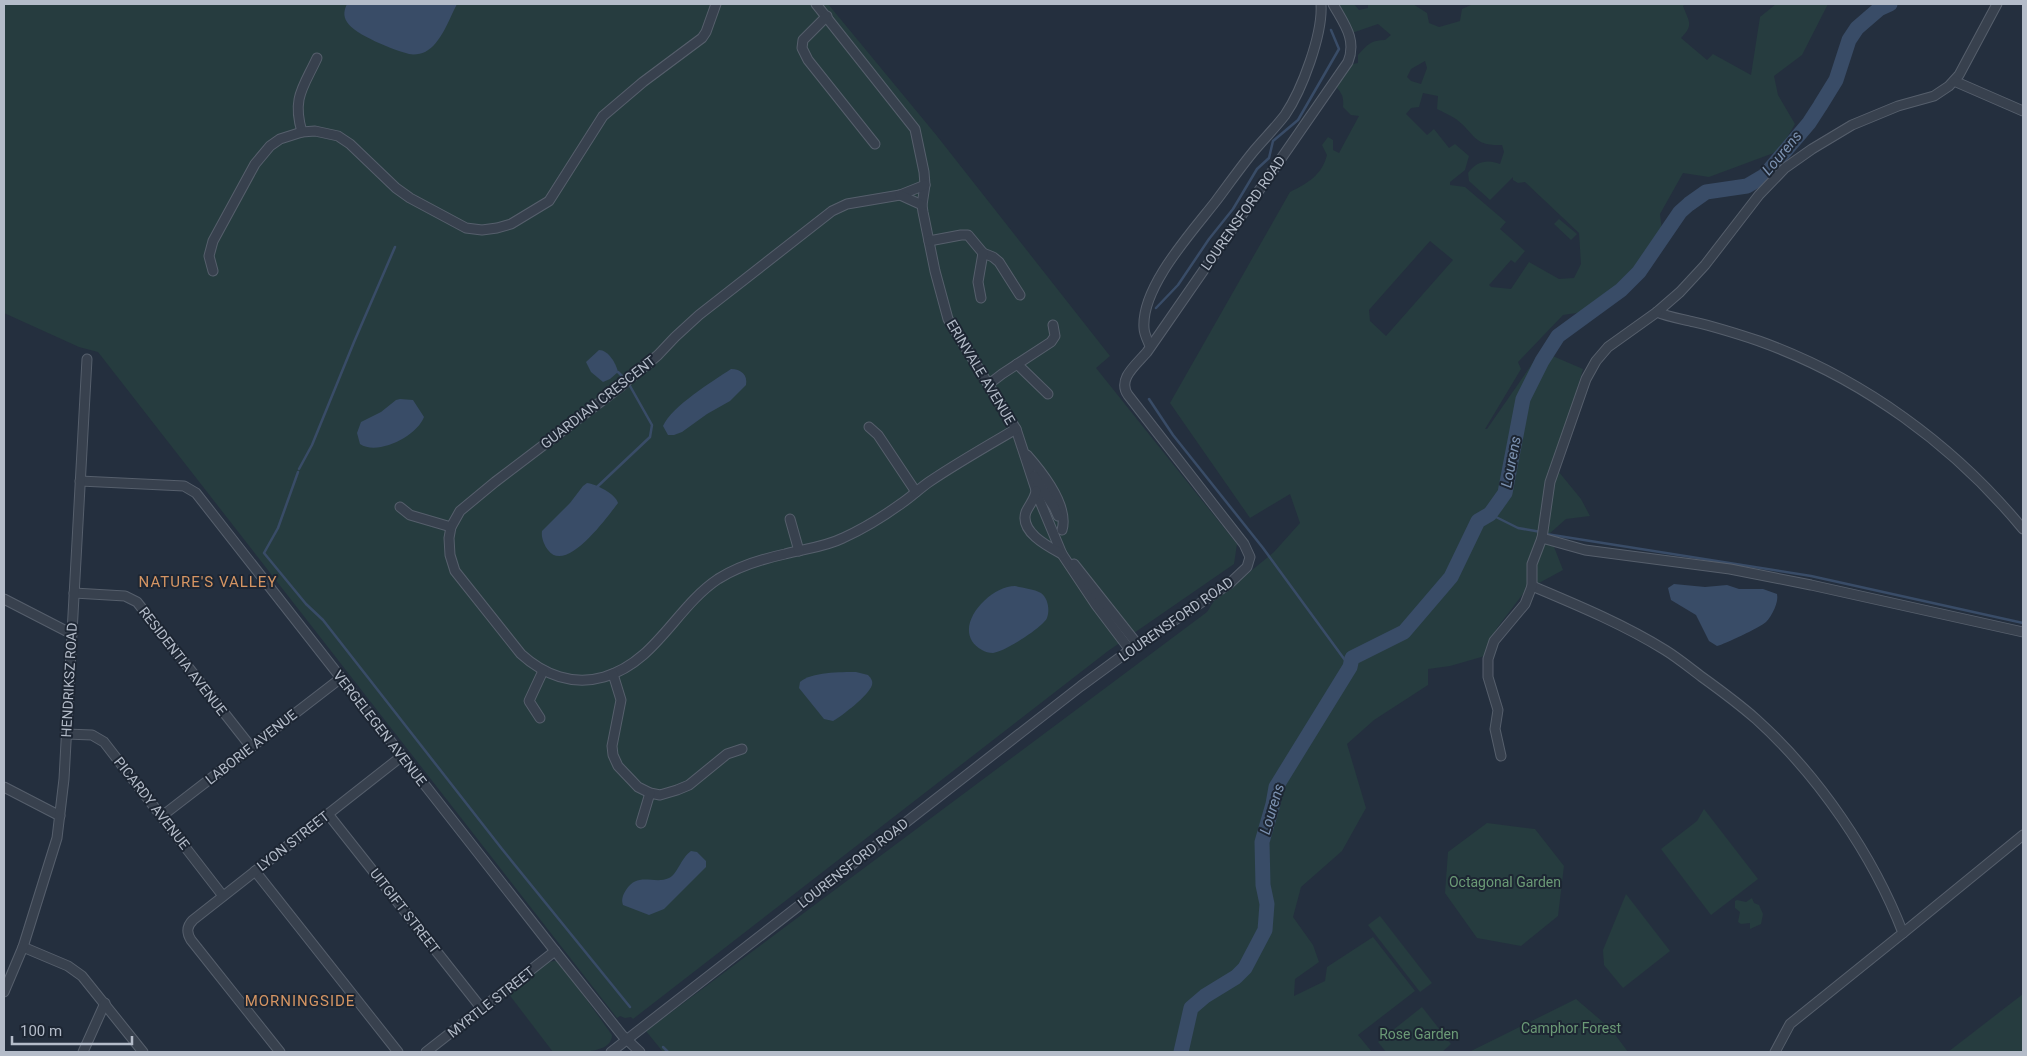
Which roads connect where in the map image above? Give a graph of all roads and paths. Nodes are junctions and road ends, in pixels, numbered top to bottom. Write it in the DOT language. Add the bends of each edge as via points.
graph roads {
  1 [pos="716,4"];
  2 [pos="816,4"];
  3 [pos="1322,4"];
  4 [pos="1333,4"];
  5 [pos="1997,4"];
  6 [pos="827,16"];
  7 [pos="318,58"];
  8 [pos="1954,81"];
  9 [pos="2023,111"];
  10 [pos="302,132"];
  11 [pos="875,144"];
  12 [pos="925,186"];
  13 [pos="900,195"];
  14 [pos="922,205"];
  15 [pos="929,241"];
  16 [pos="983,253"];
  17 [pos="214,271"];
  18 [pos="1020,295"];
  19 [pos="981,298"];
  20 [pos="1657,312"];
  21 [pos="1053,326"];
  22 [pos="1150,346"];
  23 [pos="87,359"];
  24 [pos="1017,364"];
  25 [pos="989,384"];
  26 [pos="1048,394"];
  27 [pos="869,427"];
  28 [pos="1016,429"];
  29 [pos="1022,449"];
  30 [pos="1029,470"];
  31 [pos="80,480"];
  32 [pos="1036,491"];
  33 [pos="916,492"];
  34 [pos="400,507"];
  35 [pos="790,519"];
  36 [pos="451,527"];
  37 [pos="1062,530"];
  38 [pos="2023,530"];
  39 [pos="1542,538"];
  40 [pos="799,551"];
  41 [pos="1062,553"];
  42 [pos="1532,586"];
  43 [pos="74,593"];
  44 [pos="4,598"];
  45 [pos="2023,632"];
  46 [pos="72,634"];
  47 [pos="1134,648"];
  48 [pos="543,671"];
  49 [pos="613,674"];
  50 [pos="341,678"];
  51 [pos="540,718"];
  52 [pos="66,734"];
  53 [pos="251,747"];
  54 [pos="742,749"];
  55 [pos="402,756"];
  56 [pos="1501,756"];
  57 [pos="4,787"];
  58 [pos="650,793"];
  59 [pos="328,814"];
  60 [pos="60,816"];
  61 [pos="162,816"];
  62 [pos="641,822"];
  63 [pos="2023,835"];
  64 [pos="255,871"];
  65 [pos="223,896"];
  66 [pos="1904,933"];
  67 [pos="23,947"];
  68 [pos="555,951"];
  69 [pos="4,992"];
  70 [pos="105,1004"];
  71 [pos="482,1009"];
  72 [pos="628,1040"];
  73 [pos="275,1050"];
  74 [pos="83,1052"];
  75 [pos="143,1052"];
  76 [pos="398,1052"];
  77 [pos="426,1052"];
  78 [pos="611,1052"];
  79 [pos="640,1052"];
  80 [pos="1775,1052"];
  1 -- 10 [label="street" via="702,38 603,116 549,201 504,226 482,230 466,228 405,195 338,136 326,132"];
  2 -- 6 [label="street, ERINVALE AVENUE"];
  3 -- 22 [label="street" via="1316,37 1292,103 1186,236 1159,280 1146,312 1144,328"];
  4 -- 22 [label="street, LOURENSFORD ROAD" via="1351,39 1352,52 1348,62"];
  5 -- 8 [label="street"];
  6 -- 11 [label="street" via="803,40 802,48"];
  6 -- 12 [label="street, ERINVALE AVENUE" via="915,129"];
  7 -- 10 [label="street" via="297,102"];
  8 -- 9 [label="street"];
  8 -- 20 [label="street" via="1934,96 1898,106 1852,125 1785,168 1749,206 1705,265"];
  10 -- 17 [label="street" via="280,139 255,164 213,241 210,256"];
  12 -- 13 [label="street, GUARDIAN CRESCENT"];
  12 -- 14 [label="street, ERINVALE AVENUE"];
  13 -- 14 [label="street"];
  13 -- 36 [label="street, GUARDIAN CRESCENT" via="847,204 832,211 699,315 620,386 474,498 460,511"];
  14 -- 15 [label="street, ERINVALE AVENUE"];
  15 -- 16 [label="street" via="965,235"];
  15 -- 25 [label="street, ERINVALE AVENUE" via="948,318"];
  16 -- 18 [label="street" via="999,262"];
  16 -- 19 [label="street" via="978,282"];
  20 -- 38 [label="street" via="1761,342 1856,387 1900,414 1941,446 1979,480"];
  20 -- 39 [label="street" via="1608,347 1586,379 1550,482"];
  21 -- 24 [label="street" via="1055,336 1051,342"];
  22 -- 47 [label="street, LOURENSFORD ROAD" via="1124,380 1124,390 1244,544 1250,557 1247,567 1229,584"];
  23 -- 31 [label="street, HENDRIKSZ ROAD"];
  24 -- 25 [label="street"];
  24 -- 26 [label="street"];
  25 -- 28 [label="street, ERINVALE AVENUE"];
  27 -- 33 [label="street" via="878,435"];
  28 -- 29 [label="street, ERINVALE AVENUE"];
  28 -- 33 [label="street"];
  29 -- 30 [label="street, ERINVALE AVENUE"];
  29 -- 37 [label="street" via="1053,490 1063,517"];
  30 -- 32 [label="street, ERINVALE AVENUE"];
  30 -- 37 [label="street" via="1054,507"];
  31 -- 43 [label="street, HENDRIKSZ ROAD"];
  31 -- 50 [label="street, VERGELEGEN AVENUE" via="184,486 196,493"];
  32 -- 41 [label="street, ERINVALE AVENUE"];
  32 -- 41 [label="street" via="1026,521 1038,540"];
  33 -- 40 [label="street" via="842,539"];
  34 -- 36 [label="street" via="410,515"];
  35 -- 40 [label="street"];
  36 -- 48 [label="street" via="449,547 456,571 521,654"];
  37 -- 41 [label="street"];
  39 -- 42 [label="street" via="1532,564"];
  39 -- 45 [label="street" via="1584,550 1811,585"];
  40 -- 49 [label="street" via="741,568 717,580 693,601 660,639"];
  41 -- 47 [label="street, ERINVALE AVENUE" via="1096,605"];
  42 -- 56 [label="street" via="1525,604 1494,642 1488,659 1488,677 1498,710 1495,730"];
  42 -- 66 [label="street" via="1589,610 1667,651 1756,720 1804,770 1850,831 1872,866"];
  43 -- 46 [label="street, HENDRIKSZ ROAD"];
  43 -- 53 [label="street, RESIDENTIA AVENUE" via="125,596 137,602"];
  44 -- 46 [label="street"];
  46 -- 52 [label="street, HENDRIKSZ ROAD"];
  47 -- 72 [label="street, LOURENSFORD ROAD" via="1012,739"];
  48 -- 49 [label="street" via="576,681"];
  48 -- 51 [label="street" via="529,701"];
  49 -- 58 [label="street" via="621,700 613,755 634,784"];
  50 -- 53 [label="street, LABORIE AVENUE"];
  50 -- 55 [label="street, VERGELEGEN AVENUE"];
  52 -- 60 [label="street, HENDRIKSZ ROAD"];
  52 -- 61 [label="street, PICARDY AVENUE" via="92,735 104,742"];
  53 -- 61 [label="street, LABORIE AVENUE"];
  54 -- 58 [label="street" via="727,754 689,785 660,794"];
  55 -- 59 [label="street, LYON STREET"];
  55 -- 68 [label="street, VERGELEGEN AVENUE"];
  57 -- 60 [label="street"];
  58 -- 62 [label="street"];
  59 -- 64 [label="street, LYON STREET"];
  59 -- 71 [label="street, UITGIFT STREET"];
  60 -- 67 [label="street, HENDRIKSZ ROAD" via="57,838"];
  61 -- 65 [label="street, PICARDY AVENUE"];
  63 -- 66 [label="street"];
  64 -- 65 [label="street, LYON STREET"];
  64 -- 76 [label="street"];
  65 -- 73 [label="street, LYON STREET" via="193,920 188,929 191,940"];
  66 -- 80 [label="street" via="1790,1024"];
  67 -- 69 [label="street, HENDRIKSZ ROAD"];
  67 -- 70 [label="street" via="75,970"];
  68 -- 71 [label="street, MYRTLE STREET"];
  68 -- 72 [label="street, VERGELEGEN AVENUE"];
  70 -- 74 [label="street"];
  70 -- 75 [label="street"];
  71 -- 77 [label="street, MYRTLE STREET"];
  72 -- 78 [label="street, LOURENSFORD ROAD"];
  72 -- 79 [label="street, VERGELEGEN AVENUE"];
}
